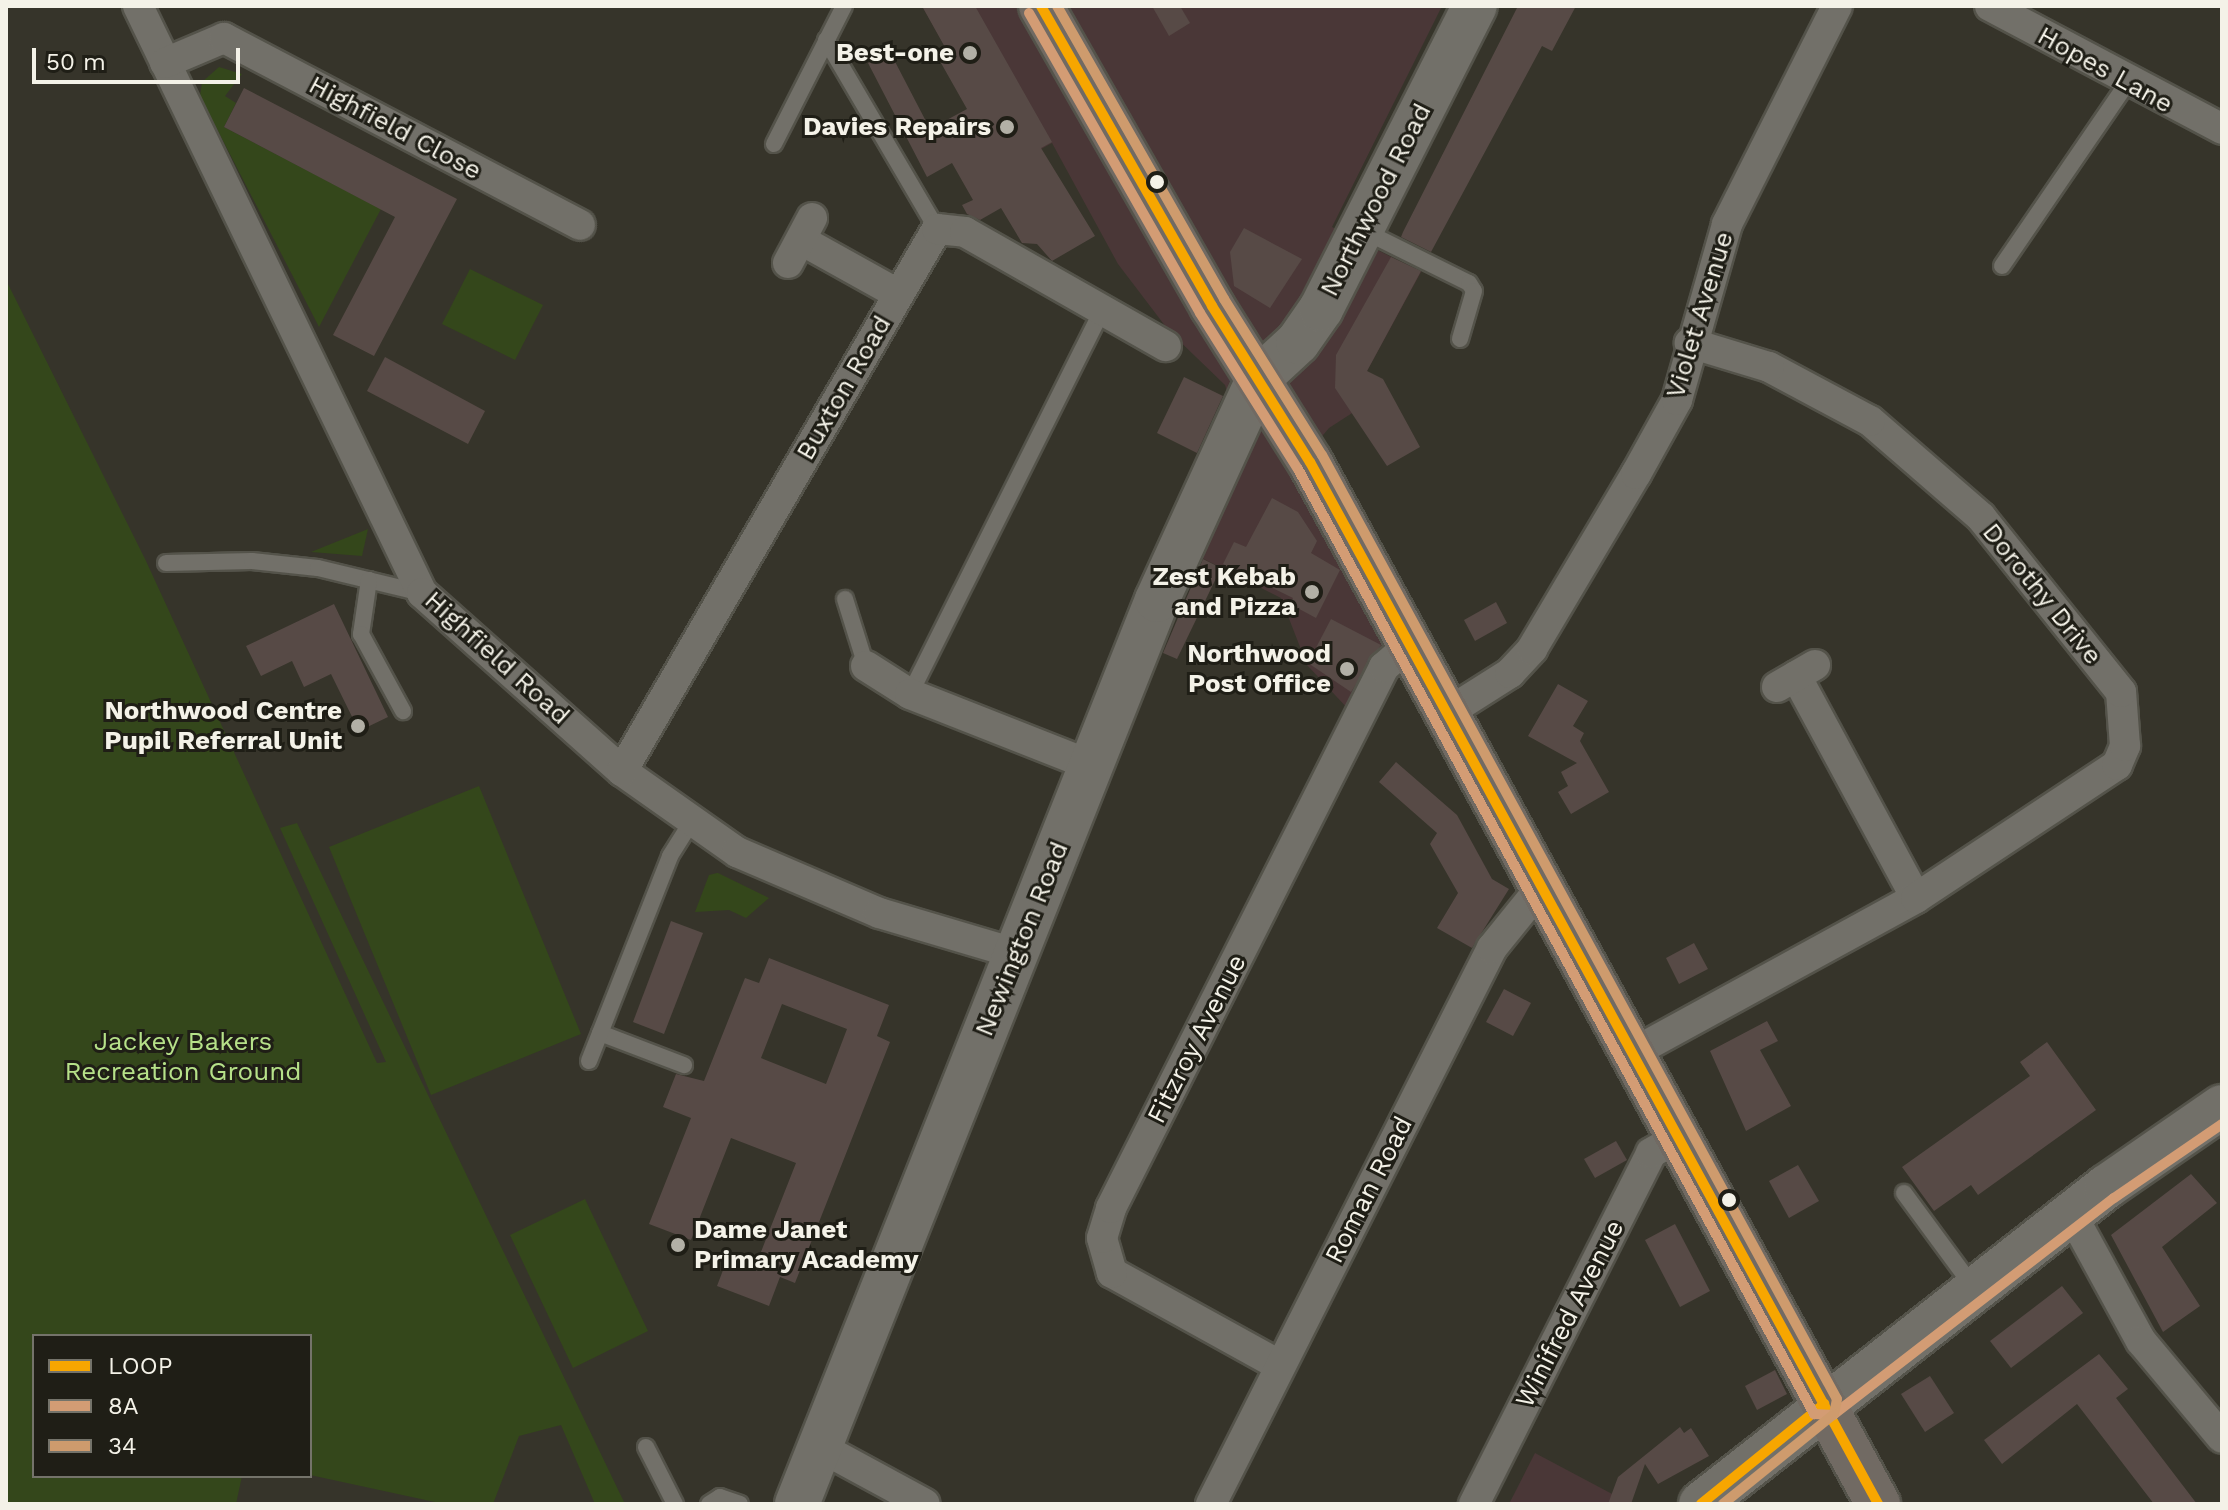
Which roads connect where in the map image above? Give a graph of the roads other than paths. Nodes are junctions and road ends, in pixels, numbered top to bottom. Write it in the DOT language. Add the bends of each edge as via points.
graph roads {
  1 [pos="138,6"];
  2 [pos="844,6"];
  3 [pos="1041,6"];
  4 [pos="1475,6"];
  5 [pos="1837,6"];
  6 [pos="1990,6"];
  7 [pos="826,40"];
  8 [pos="165,63"];
  9 [pos="2128,82"];
  10 [pos="2222,129"];
  11 [pos="774,144"];
  12 [pos="580,225"];
  13 [pos="937,229"];
  14 [pos="1361,229"];
  15 [pos="800,240"];
  16 [pos="2002,266"];
  17 [pos="898,294"];
  18 [pos="1102,311"];
  19 [pos="1460,339"];
  20 [pos="1690,343"];
  21 [pos="1166,346"];
  22 [pos="1258,379"];
  23 [pos="166,563"];
  24 [pos="369,580"];
  25 [pos="422,593"];
  26 [pos="845,599"];
  27 [pos="1409,645"];
  28 [pos="866,666"];
  29 [pos="1796,676"];
  30 [pos="910,694"];
  31 [pos="403,711"];
  32 [pos="1447,713"];
  33 [pos="1090,765"];
  34 [pos="622,771"];
  35 [pos="692,821"];
  36 [pos="1542,886"];
  37 [pos="1916,898"];
  38 [pos="1017,954"];
  39 [pos="600,1033"];
  40 [pos="1631,1054"];
  41 [pos="589,1061"];
  42 [pos="684,1065"];
  43 [pos="2222,1107"];
  44 [pos="1679,1137"];
  45 [pos="1904,1193"];
  46 [pos="2072,1215"];
  47 [pos="1975,1289"];
  48 [pos="1279,1365"];
  49 [pos="1824,1404"];
  50 [pos="2222,1438"];
  51 [pos="646,1447"];
  52 [pos="820,1447"];
  53 [pos="675,1504"];
  54 [pos="709,1504"];
  55 [pos="740,1504"];
  56 [pos="797,1504"];
  57 [pos="925,1504"];
  58 [pos="1211,1504"];
  59 [pos="1474,1504"];
  60 [pos="1701,1504"];
  61 [pos="1878,1504"];
  1 -- 8 [label="street, Highfield Road"];
  2 -- 7 [label="lane"];
  3 -- 22 [label="main road"];
  4 -- 14 [label="main road, Northwood Road"];
  5 -- 20 [label="street, Violet Avenue" via="1727,224"];
  6 -- 9 [label="street, Hopes Lane"];
  7 -- 11 [label="lane"];
  7 -- 13 [label="lane"];
  8 -- 12 [label="street, Highfield Close" via="224,38"];
  8 -- 25 [label="street, Highfield Road"];
  9 -- 10 [label="street, Hopes Lane"];
  9 -- 16 [label="lane"];
  13 -- 17 [label="street, Buxton Road"];
  13 -- 18 [label="street" via="965,232"];
  14 -- 19 [label="lane" via="1469,283 1474,291"];
  14 -- 22 [label="main road, Northwood Road" via="1321,309 1298,342"];
  15 -- 17 [label="street"];
  17 -- 34 [label="street, Buxton Road"];
  18 -- 21 [label="street"];
  18 -- 30 [label="lane"];
  20 -- 32 [label="street, Violet Avenue" via="1677,400 1532,649 1510,673"];
  20 -- 37 [label="street, Dorothy Drive" via="1769,367 1870,421 1981,517 2121,692 2127,719 2117,765"];
  22 -- 27 [label="main road"];
  22 -- 33 [label="main road, Newington Road"];
  23 -- 24 [label="lane" via="252,561"];
  24 -- 25 [label="lane"];
  24 -- 31 [label="lane" via="361,634"];
  25 -- 34 [label="street, Highfield Road"];
  26 -- 28 [label="lane"];
  27 -- 32 [label="main road"];
  27 -- 48 [label="street, Fitzroy Avenue" via="1384,667 1111,1208 1102,1238 1112,1273"];
  28 -- 30 [label="street"];
  29 -- 37 [label="street"];
  30 -- 33 [label="street"];
  32 -- 36 [label="main road"];
  33 -- 38 [label="main road, Newington Road"];
  34 -- 35 [label="street, Highfield Road"];
  35 -- 38 [label="street, Highfield Road" via="737,852 879,913"];
  35 -- 39 [label="lane" via="670,856"];
  36 -- 40 [label="main road"];
  36 -- 48 [label="street, Roman Road" via="1492,948"];
  37 -- 40 [label="street, Dorothy Drive"];
  38 -- 52 [label="main road, Newington Road"];
  39 -- 41 [label="lane"];
  39 -- 42 [label="lane"];
  40 -- 44 [label="main road"];
  43 -- 46 [label="main road"];
  44 -- 49 [label="main road"];
  44 -- 59 [label="street, Winifred Avenue" via="1651,1153"];
  45 -- 47 [label="lane"];
  46 -- 47 [label="main road"];
  46 -- 50 [label="street" via="2141,1341"];
  47 -- 49 [label="main road"];
  48 -- 58 [label="street, Roman Road"];
  49 -- 60 [label="main road"];
  49 -- 61 [label="main road"];
  51 -- 53 [label="lane"];
  52 -- 56 [label="main road, Newington Road"];
  52 -- 57 [label="street"];
  54 -- 55 [label="lane" via="724,1497"];
}
